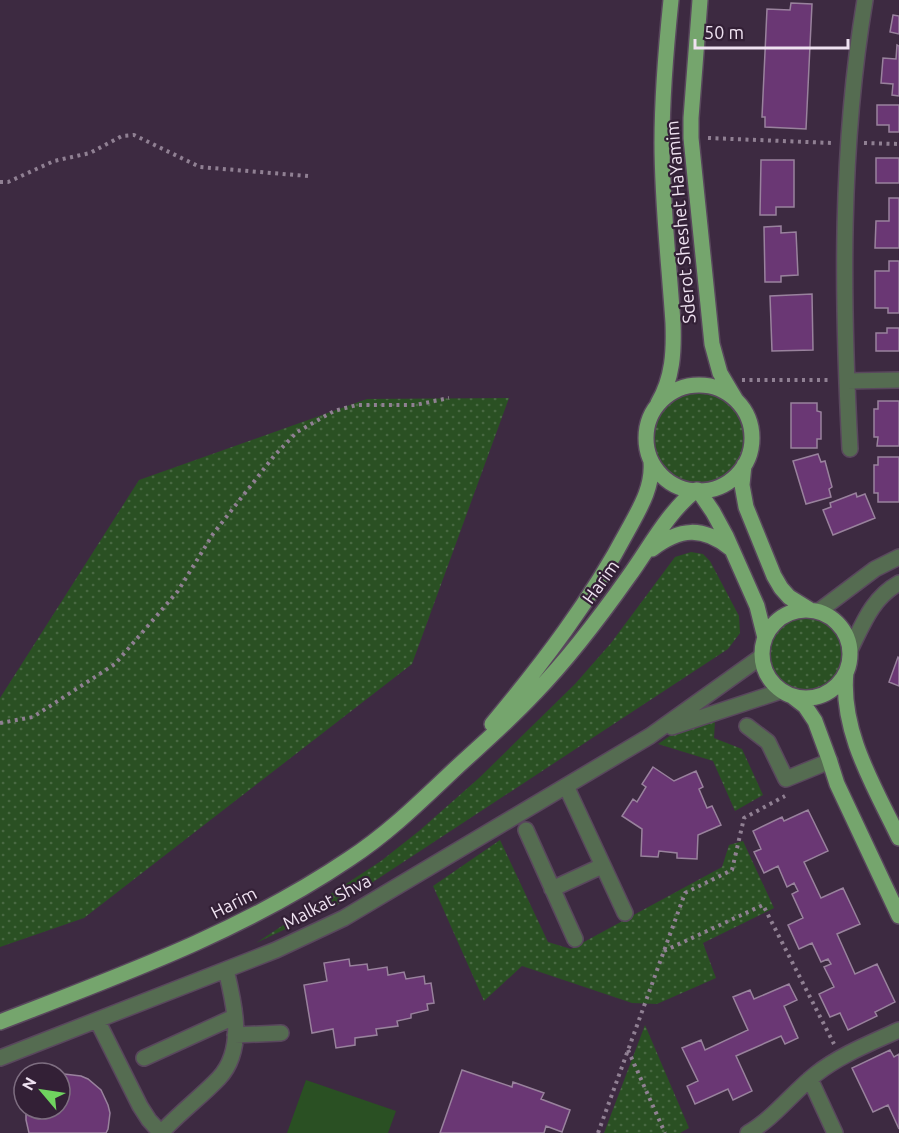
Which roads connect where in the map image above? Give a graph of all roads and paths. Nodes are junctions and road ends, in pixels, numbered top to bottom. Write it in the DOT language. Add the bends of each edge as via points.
graph roads {
  1 [pos="670,0"];
  2 [pos="700,0"];
  3 [pos="865,0"];
  4 [pos="691,138"];
  5 [pos="849,143"];
  6 [pos="899,144"];
  7 [pos="308,176"];
  8 [pos="0,182"];
  9 [pos="723,380"];
  10 [pos="899,380"];
  11 [pos="847,381"];
  12 [pos="448,398"];
  13 [pos="736,400"];
  14 [pos="658,403"];
  15 [pos="850,449"];
  16 [pos="651,462"];
  17 [pos="745,463"];
  18 [pos="697,490"];
  19 [pos="732,550"];
  20 [pos="643,557"];
  21 [pos="899,557"];
  22 [pos="899,583"];
  23 [pos="815,610"];
  24 [pos="765,638"];
  25 [pos="850,650"];
  26 [pos="762,656"];
  27 [pos="846,671"];
  28 [pos="787,693"];
  29 [pos="0,723"];
  30 [pos="747,726"];
  31 [pos="650,736"];
  32 [pos="830,761"];
  33 [pos="456,768"];
  34 [pos="566,786"];
  35 [pos="793,792"];
  36 [pos="526,830"];
  37 [pos="899,838"];
  38 [pos="602,866"];
  39 [pos="552,889"];
  40 [pos="625,913"];
  41 [pos="899,916"];
  42 [pos="575,939"];
  43 [pos="664,951"];
  44 [pos="226,970"];
  45 [pos="234,1017"];
  46 [pos="97,1020"];
  47 [pos="0,1022"];
  48 [pos="899,1030"];
  49 [pos="281,1033"];
  50 [pos="235,1035"];
  51 [pos="628,1050"];
  52 [pos="0,1058"];
  53 [pos="144,1058"];
  54 [pos="841,1058"];
  55 [pos="810,1079"];
  56 [pos="769,1118"];
  57 [pos="161,1133"];
  58 [pos="598,1133"];
  59 [pos="665,1133"];
  60 [pos="748,1133"];
  61 [pos="776,1133"];
  62 [pos="835,1133"];
  1 -- 14 [label="main road, Sderot Sheshet HaYamim" via="662,144 673,344 670,374"];
  2 -- 4 [label="main road, Sderot Sheshet HaYamim"];
  3 -- 5 [label="street"];
  4 -- 5 [label="path"];
  4 -- 9 [label="main road, Sderot Sheshet HaYamim" via="712,344"];
  5 -- 6 [label="path"];
  5 -- 11 [label="street"];
  7 -- 8 [label="path" via="200,167 134,135 122,136 90,153 54,161"];
  9 -- 11 [label="path"];
  9 -- 13 [label="main road, Sderot Sheshet HaYamim"];
  10 -- 11 [label="street"];
  11 -- 15 [label="street"];
  12 -- 29 [label="path" via="415,405 357,405 334,411 297,432 213,534 178,591 115,664 33,717"];
  13 -- 14 [label="main road" via="715,387 694,385 675,390"];
  13 -- 17 [label="main road" via="746,413 751,433"];
  14 -- 16 [label="main road" via="646,432"];
  16 -- 18 [label="main road" via="673,484"];
  16 -- 33 [label="main road, Harim" via="644,500 599,580 548,654"];
  17 -- 18 [label="main road" via="722,485"];
  17 -- 23 [label="main road" via="742,485 746,507 774,576 789,597"];
  18 -- 19 [label="main road"];
  18 -- 20 [label="main road, Harim" via="674,512"];
  19 -- 20 [label="main road" via="707,534 695,532 663,541"];
  19 -- 24 [label="main road" via="757,606"];
  20 -- 33 [label="main road, Harim" via="561,665"];
  21 -- 23 [label="street"];
  22 -- 25 [label="street" via="871,608"];
  23 -- 24 [label="main road" via="786,614 772,625"];
  23 -- 25 [label="main road" via="841,626"];
  24 -- 26 [label="main road"];
  25 -- 27 [label="main road"];
  26 -- 28 [label="main road" via="766,674"];
  26 -- 31 [label="street, Malkat Shva"];
  27 -- 28 [label="main road" via="826,693 810,698"];
  27 -- 37 [label="main road" via="845,702 852,730"];
  28 -- 31 [label="street, Malkat Shva"];
  28 -- 32 [label="main road" via="805,706 815,721"];
  30 -- 32 [label="street" via="768,742 786,779"];
  31 -- 34 [label="street, Malkat Shva"];
  32 -- 41 [label="main road" via="843,798"];
  33 -- 47 [label="main road, Harim" via="387,832 278,903 164,958"];
  34 -- 38 [label="street"];
  34 -- 44 [label="street, Malkat Shva" via="344,918"];
  35 -- 43 [label="path" via="744,818 732,870 685,893"];
  36 -- 39 [label="street"];
  38 -- 39 [label="street"];
  38 -- 40 [label="street"];
  39 -- 42 [label="street"];
  43 -- 51 [label="path"];
  43 -- 54 [label="path" via="763,905"];
  44 -- 45 [label="street"];
  44 -- 46 [label="street, Malkat Shva"];
  45 -- 50 [label="street"];
  45 -- 53 [label="street"];
  46 -- 52 [label="street, Malkat Shva"];
  46 -- 57 [label="street" via="140,1106"];
  48 -- 54 [label="street"];
  49 -- 50 [label="street"];
  50 -- 57 [label="street" via="235,1046 221,1076"];
  51 -- 58 [label="path"];
  51 -- 59 [label="path"];
  54 -- 55 [label="street"];
  55 -- 56 [label="street"];
  55 -- 62 [label="street"];
  56 -- 60 [label="street"];
  56 -- 61 [label="street"];
}
